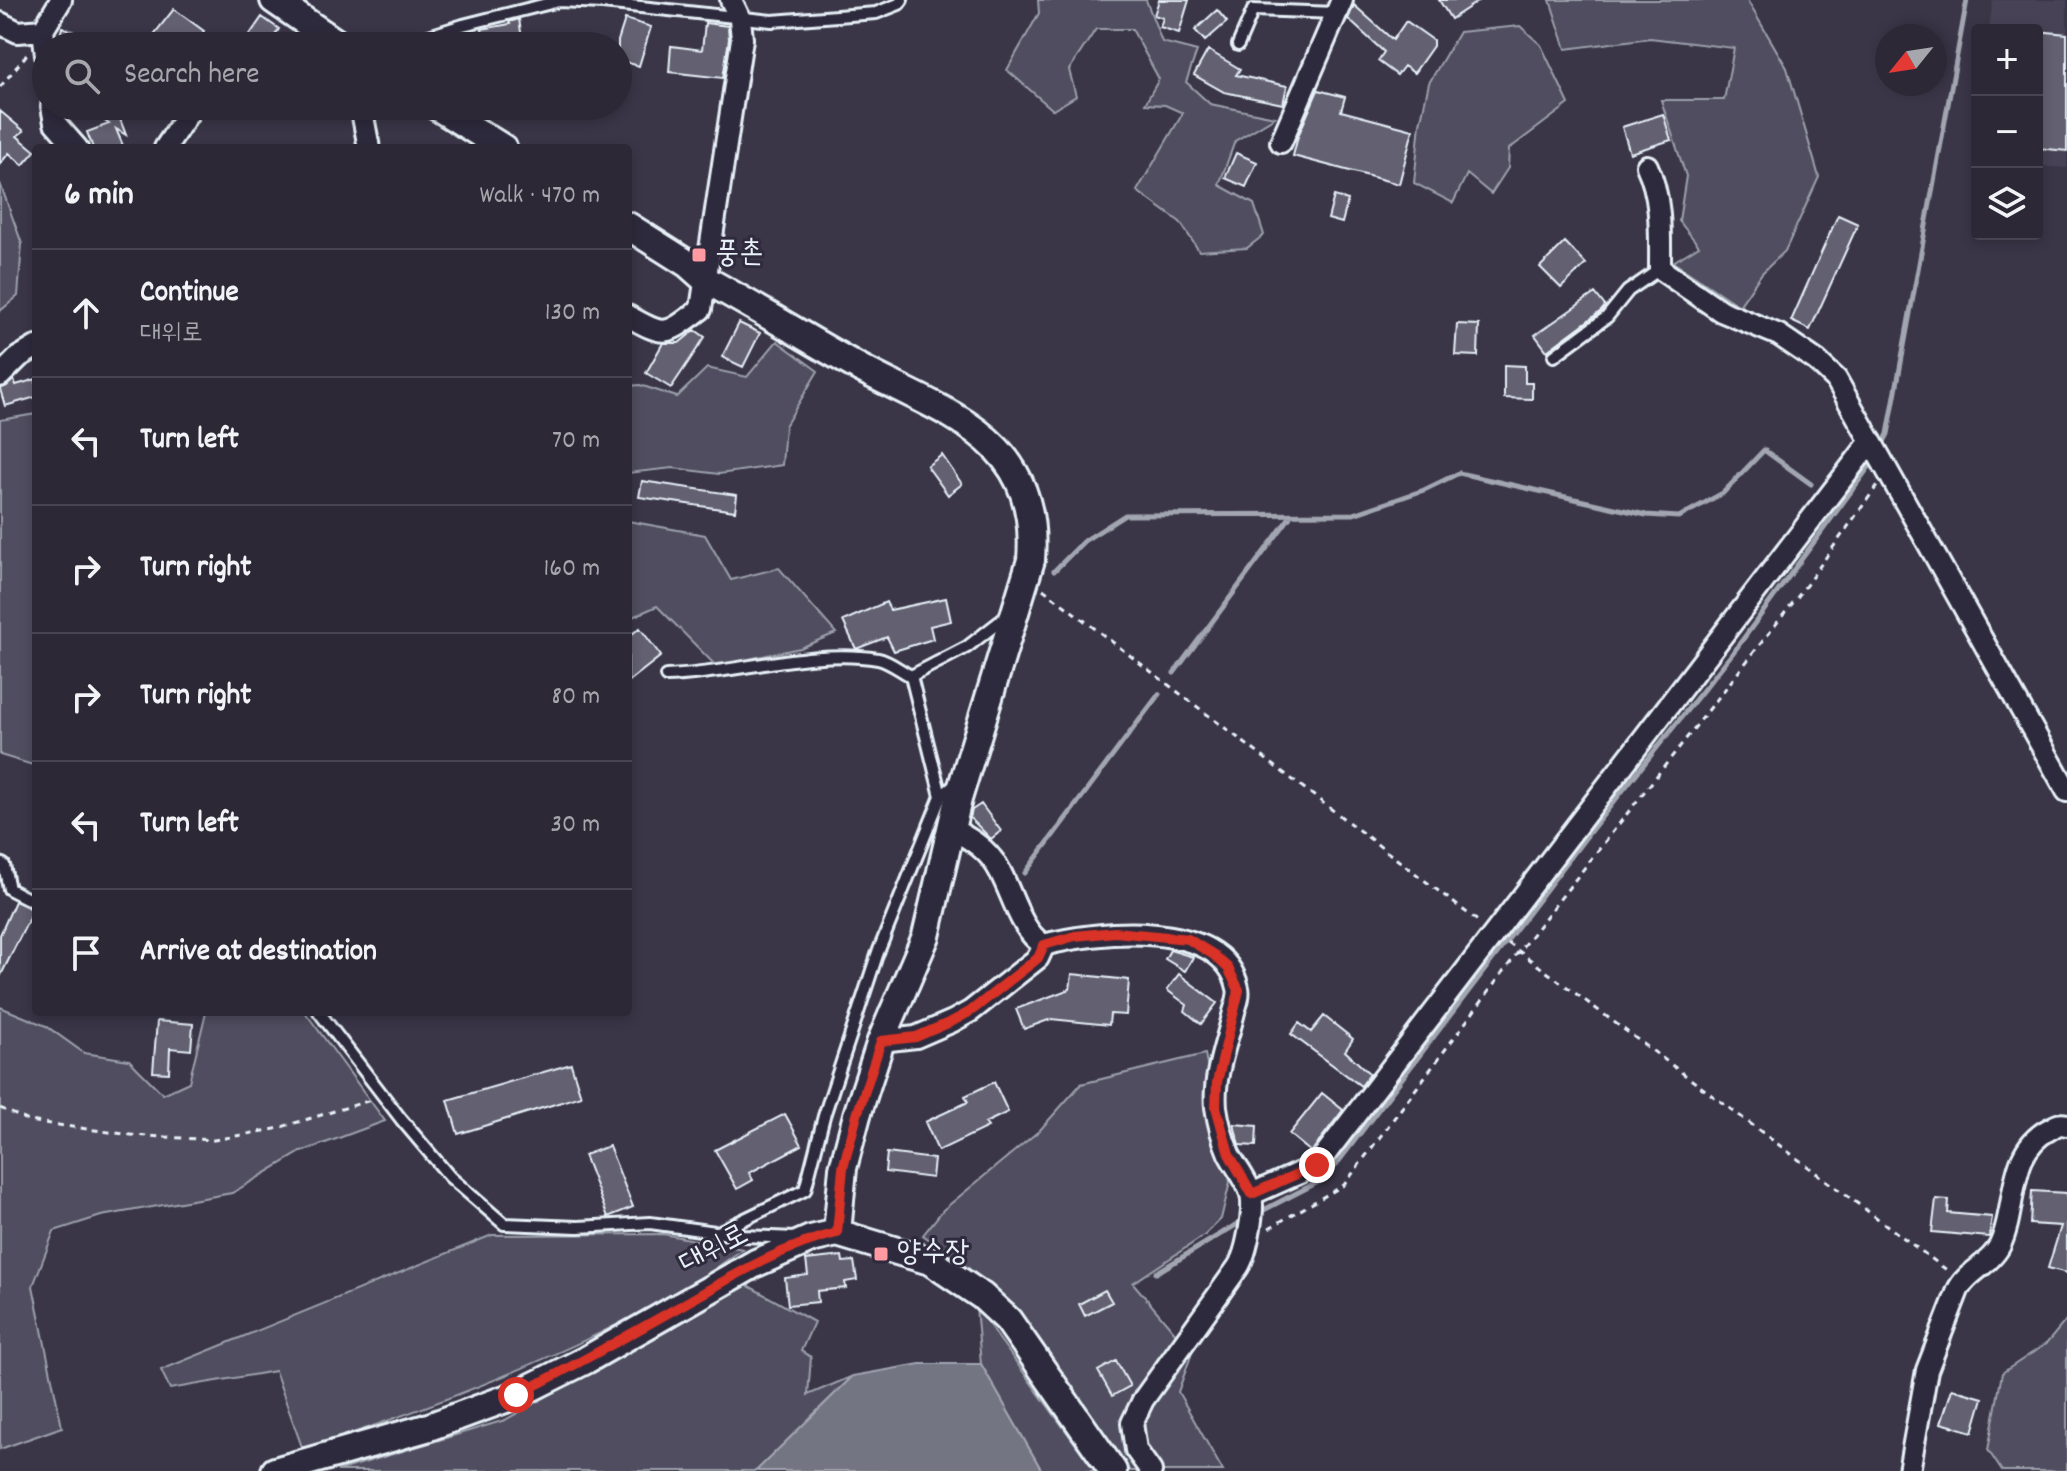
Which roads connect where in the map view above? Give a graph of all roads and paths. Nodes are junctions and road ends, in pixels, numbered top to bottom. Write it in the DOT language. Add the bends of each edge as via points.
graph roads {
  1 [pos="61,0"];
  2 [pos="274,0"];
  3 [pos="902,0"];
  4 [pos="1339,7"];
  5 [pos="736,9"];
  6 [pos="0,23"];
  7 [pos="43,30"];
  8 [pos="321,32"];
  9 [pos="441,32"];
  10 [pos="1238,45"];
  11 [pos="32,46"];
  12 [pos="0,87"];
  13 [pos="54,120"];
  14 [pos="184,120"];
  15 [pos="364,120"];
  16 [pos="458,120"];
  17 [pos="1281,142"];
  18 [pos="73,144"];
  19 [pos="168,144"];
  20 [pos="368,144"];
  21 [pos="497,144"];
  22 [pos="1647,166"];
  23 [pos="632,229"];
  24 [pos="1660,269"];
  25 [pos="706,280"];
  26 [pos="632,318"];
  27 [pos="32,349"];
  28 [pos="1554,356"];
  29 [pos="0,376"];
  30 [pos="1878,455"];
  31 [pos="1024,575"];
  32 [pos="1014,610"];
  33 [pos="666,676"];
  34 [pos="911,676"];
  35 [pos="967,777"];
  36 [pos="2067,791"];
  37 [pos="941,796"];
  38 [pos="952,829"];
  39 [pos="0,863"];
  40 [pos="32,901"];
  41 [pos="1495,934"];
  42 [pos="1044,945"];
  43 [pos="1513,947"];
  44 [pos="1519,951"];
  45 [pos="322,1016"];
  46 [pos="881,1041"];
  47 [pos="379,1097"];
  48 [pos="0,1108"];
  49 [pos="2067,1125"];
  50 [pos="1250,1217"];
  51 [pos="717,1232"];
  52 [pos="824,1236"];
  53 [pos="1962,1281"];
  54 [pos="275,1471"];
  55 [pos="1113,1471"];
  56 [pos="1151,1471"];
  57 [pos="1909,1471"];
  1 -- 7 [label="street"];
  2 -- 8 [label="street"];
  3 -- 5 [label="lane" via="876,13 772,21"];
  4 -- 10 [label="lane" via="1253,10"];
  4 -- 17 [label="street"];
  5 -- 9 [label="lane" via="559,1"];
  5 -- 25 [label="street" via="742,39"];
  6 -- 7 [label="street" via="18,32"];
  11 -- 12 [label="path"];
  13 -- 18 [label="street"];
  14 -- 19 [label="street"];
  15 -- 20 [label="street"];
  16 -- 21 [label="street"];
  22 -- 24 [label="street" via="1655,183"];
  23 -- 25 [label="street"];
  24 -- 28 [label="lane"];
  24 -- 30 [label="street" via="1721,311 1779,335 1817,361 1836,379"];
  25 -- 26 [label="street" via="701,309 674,329 654,332"];
  25 -- 31 [label="street" via="964,420 1005,457 1029,505 1033,533"];
  27 -- 29 [label="street"];
  30 -- 36 [label="street"];
  30 -- 41 [label="street"];
  30 -- 44 [label="path" via="1799,595"];
  31 -- 32 [label="street"];
  31 -- 41 [label="path"];
  32 -- 34 [label="lane" via="967,647"];
  32 -- 35 [label="street"];
  33 -- 34 [label="lane" via="822,657 880,659"];
  34 -- 37 [label="lane"];
  35 -- 37 [label="lane"];
  35 -- 38 [label="street"];
  37 -- 51 [label="lane" via="877,955 805,1190"];
  38 -- 42 [label="street" via="994,861 1034,940"];
  38 -- 46 [label="street" via="926,936"];
  39 -- 40 [label="lane" via="9,889"];
  41 -- 50 [label="street" via="1317,1165"];
  42 -- 46 [label="street" via="1038,958 971,1011 916,1037"];
  42 -- 50 [label="street" via="1115,932 1188,939 1228,968 1239,990 1216,1107"];
  43 -- 44 [label="path"];
  44 -- 50 [label="path" via="1344,1185"];
  44 -- 53 [label="path"];
  45 -- 51 [label="lane" via="450,1177 504,1224 650,1223"];
  46 -- 52 [label="street"];
  47 -- 48 [label="path" via="275,1129 214,1140 29,1121"];
  49 -- 53 [label="street" via="2059,1123 2042,1132 2026,1147 2000,1245 1983,1268"];
  50 -- 56 [label="street" via="1246,1254 1132,1423 1136,1450"];
  51 -- 52 [label="lane"];
  52 -- 54 [label="street, 대위로" via="756,1263 516,1395 426,1428"];
  52 -- 55 [label="street" via="930,1261 982,1296 1008,1320"];
  53 -- 57 [label="street" via="1927,1370"];
}
